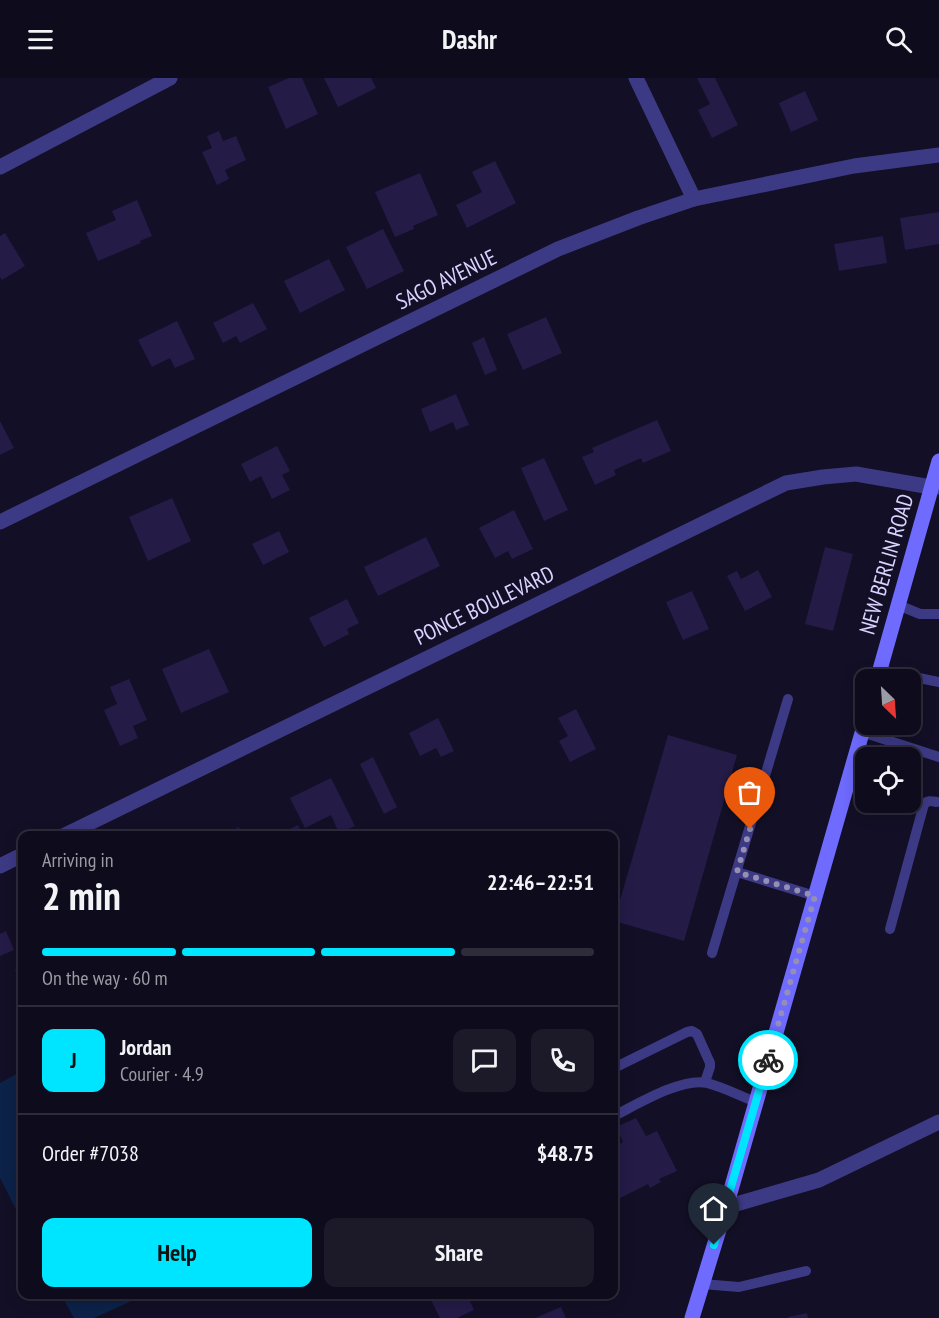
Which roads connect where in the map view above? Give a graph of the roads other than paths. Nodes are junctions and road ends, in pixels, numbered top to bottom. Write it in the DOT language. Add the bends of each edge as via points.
graph roads {
  1 [pos="170,78"];
  2 [pos="636,78"];
  3 [pos="939,155"];
  4 [pos="0,167"];
  5 [pos="694,199"];
  6 [pos="939,461"];
  7 [pos="935,487"];
  8 [pos="0,522"];
  9 [pos="898,605"];
  10 [pos="939,614"];
  11 [pos="881,669"];
  12 [pos="921,680"];
  13 [pos="939,682"];
  14 [pos="788,699"];
  15 [pos="861,735"];
  16 [pos="887,735"];
  17 [pos="939,757"];
  18 [pos="938,800"];
  19 [pos="73,831"];
  20 [pos="18,857"];
  21 [pos="0,866"];
  22 [pos="737,872"];
  23 [pos="815,896"];
  24 [pos="890,929"];
  25 [pos="712,953"];
  26 [pos="618,1066"];
  27 [pos="705,1082"];
  28 [pos="756,1102"];
  29 [pos="618,1114"];
  30 [pos="939,1122"];
  31 [pos="726,1207"];
  32 [pos="806,1272"];
  33 [pos="702,1284"];
  34 [pos="692,1318"];
  1 -- 4 [label="street"];
  2 -- 5 [label="street"];
  3 -- 5 [label="street, SAGO AVENUE" via="854,166"];
  5 -- 8 [label="street, SAGO AVENUE" via="558,249"];
  6 -- 7 [label="street, NEW BERLIN ROAD"];
  7 -- 9 [label="street, NEW BERLIN ROAD"];
  7 -- 19 [label="street, PONCE BOULEVARD" via="856,474 786,483"];
  9 -- 10 [label="lane" via="920,614"];
  9 -- 11 [label="street, NEW BERLIN ROAD"];
  12 -- 13 [label="lane"];
  14 -- 22 [label="lane"];
  15 -- 23 [label="street"];
  16 -- 17 [label="lane"];
  18 -- 24 [label="lane" via="924,804"];
  20 -- 21 [label="street"];
  22 -- 23 [label="lane"];
  22 -- 25 [label="lane"];
  23 -- 28 [label="street"];
  26 -- 27 [label="lane" via="692,1031 710,1063"];
  27 -- 28 [label="lane"];
  27 -- 29 [label="lane" via="668,1089"];
  28 -- 31 [label="street"];
  30 -- 31 [label="street" via="819,1180"];
  31 -- 33 [label="street"];
  32 -- 33 [label="lane" via="739,1287"];
  33 -- 34 [label="street"];
}
